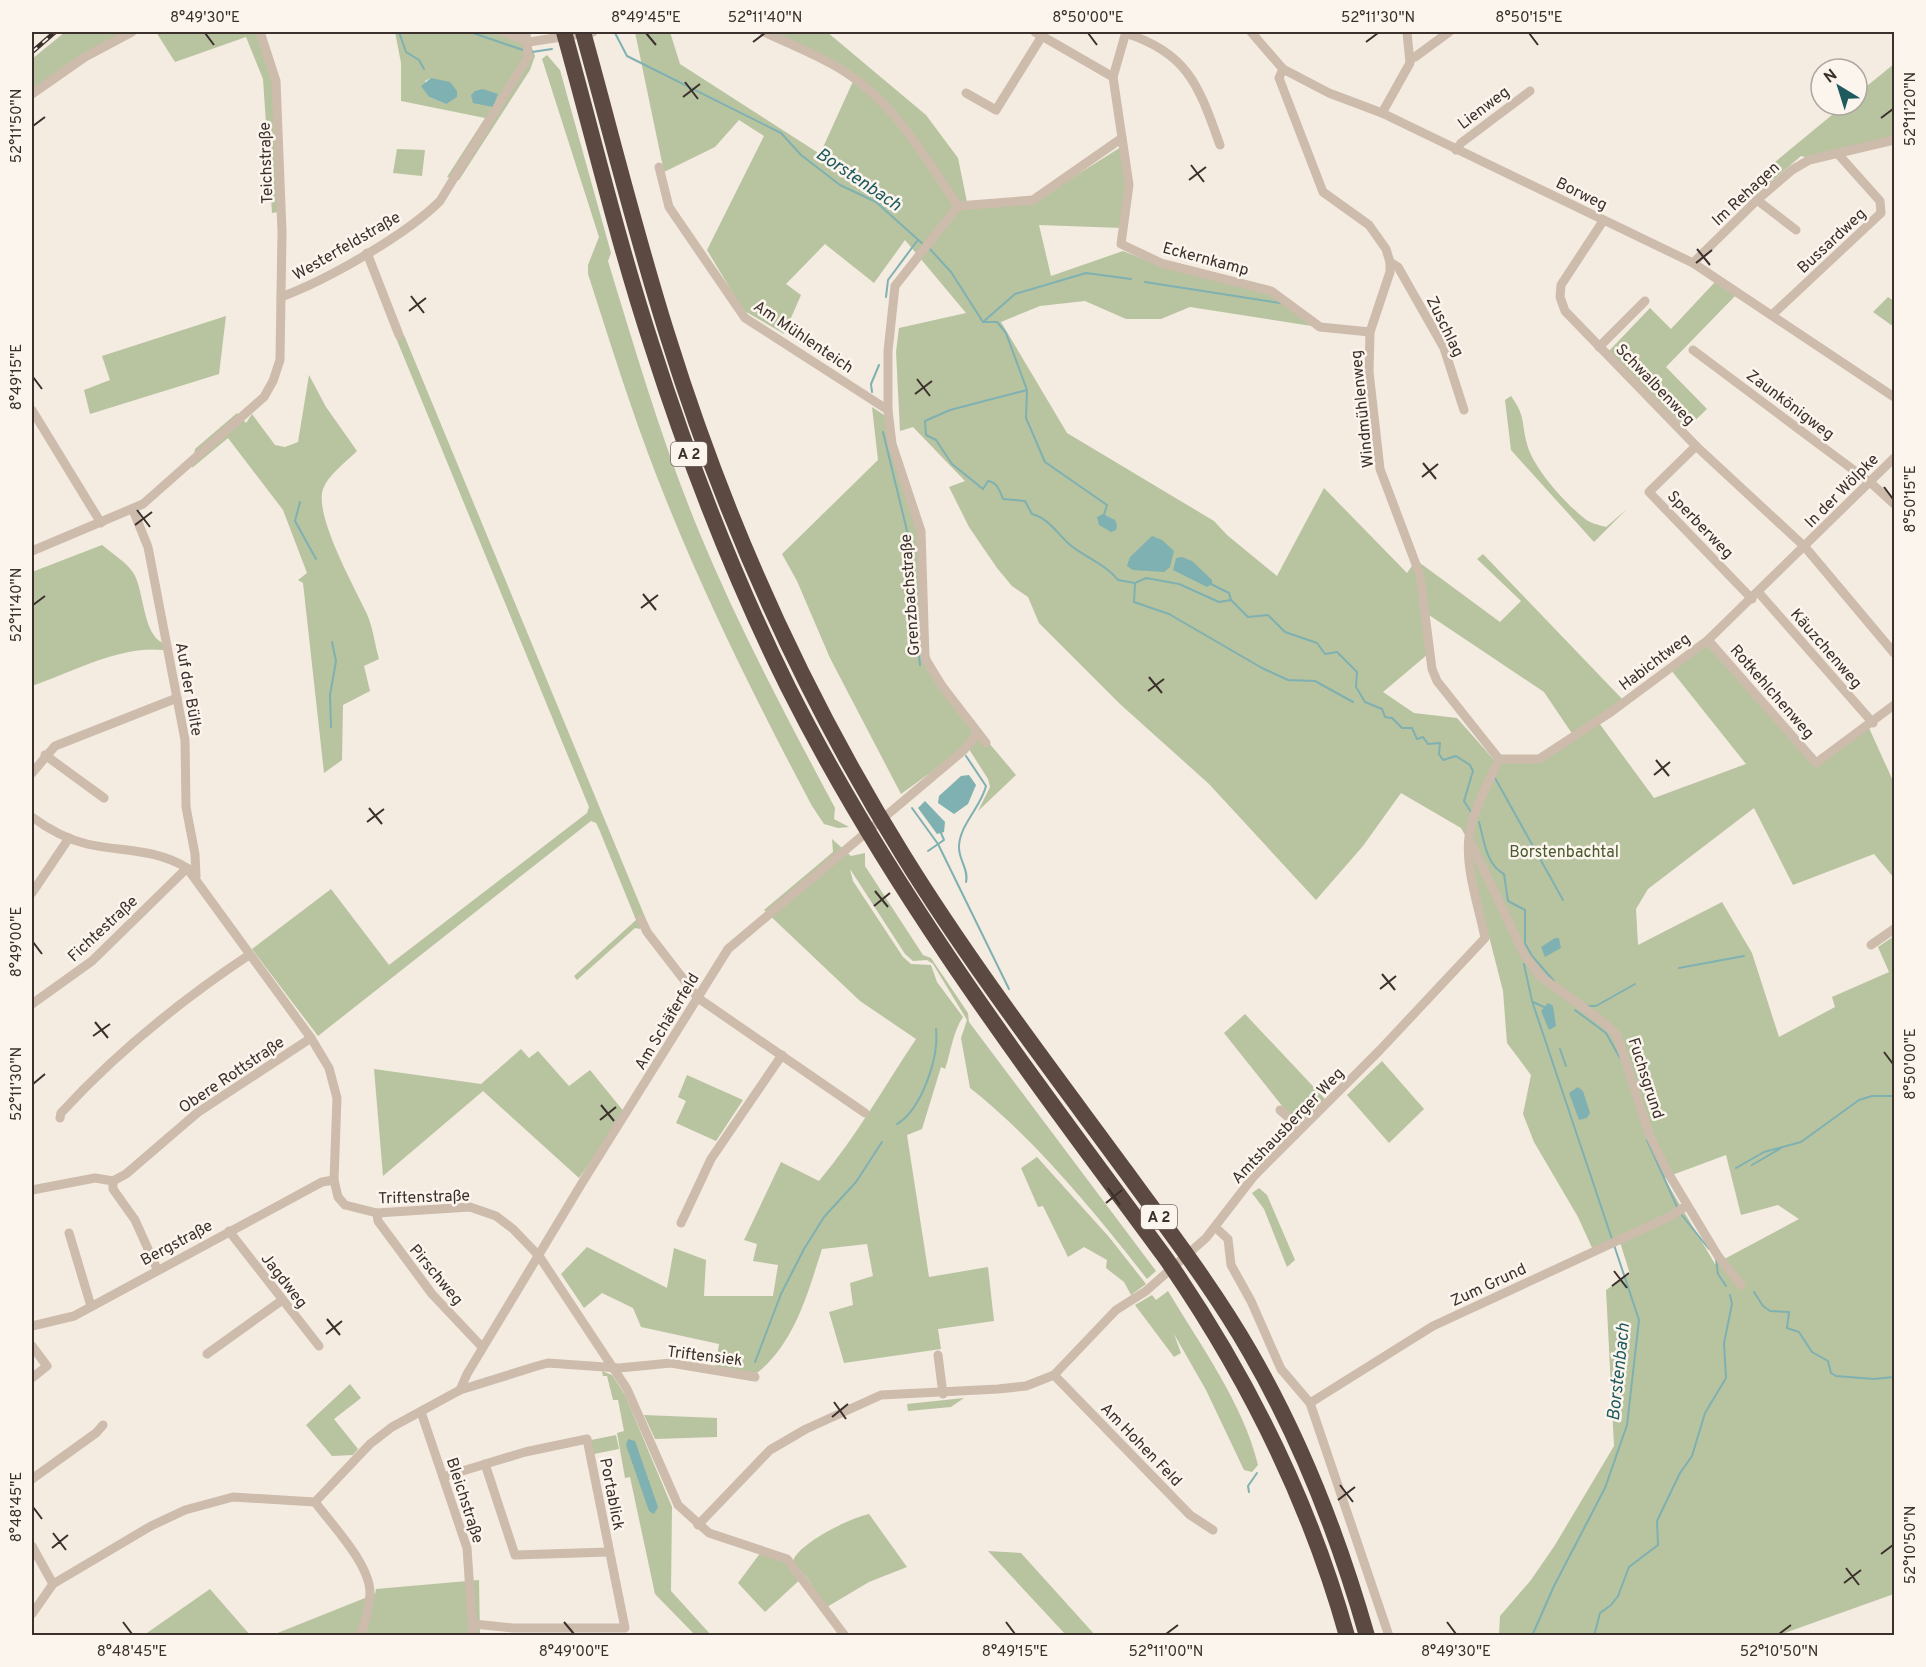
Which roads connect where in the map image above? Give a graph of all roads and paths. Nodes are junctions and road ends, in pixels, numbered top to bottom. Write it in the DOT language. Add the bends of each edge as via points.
graph roads {
  1 [pos="132,32"];
  2 [pos="260,32"];
  3 [pos="503,32"];
  4 [pos="526,32"];
  5 [pos="564,32"];
  6 [pos="583,32"];
  7 [pos="593,32"];
  8 [pos="764,32"];
  9 [pos="1125,32"];
  10 [pos="1251,32"];
  11 [pos="1407,32"];
  12 [pos="1449,32"];
  13 [pos="1039,34"];
  14 [pos="529,44"];
  15 [pos="1410,58"];
  16 [pos="1282,69"];
  17 [pos="1113,77"];
  18 [pos="1530,91"];
  19 [pos="966,93"];
  20 [pos="32,94"];
  21 [pos="1382,113"];
  22 [pos="1122,138"];
  23 [pos="1894,140"];
  24 [pos="1220,145"];
  25 [pos="1456,150"];
  26 [pos="1838,154"];
  27 [pos="659,167"];
  28 [pos="1757,200"];
  29 [pos="958,206"];
  30 [pos="1603,221"];
  31 [pos="1796,230"];
  32 [pos="367,253"];
  33 [pos="1390,262"];
  34 [pos="1693,263"];
  35 [pos="282,297"];
  36 [pos="1645,301"];
  37 [pos="1773,314"];
  38 [pos="1370,332"];
  39 [pos="399,335"];
  40 [pos="1599,347"];
  41 [pos="1693,350"];
  42 [pos="1894,397"];
  43 [pos="32,410"];
  44 [pos="888,410"];
  45 [pos="1464,410"];
  46 [pos="1696,447"];
  47 [pos="1894,458"];
  48 [pos="1871,483"];
  49 [pos="1894,504"];
  50 [pos="133,510"];
  51 [pos="101,523"];
  52 [pos="1805,546"];
  53 [pos="32,551"];
  54 [pos="1756,596"];
  55 [pos="1708,640"];
  56 [pos="1894,653"];
  57 [pos="177,698"];
  58 [pos="1894,705"];
  59 [pos="1873,723"];
  60 [pos="977,734"];
  61 [pos="986,743"];
  62 [pos="45,754"];
  63 [pos="1499,759"];
  64 [pos="32,773"];
  65 [pos="104,798"];
  66 [pos="32,817"];
  67 [pos="69,838"];
  68 [pos="1468,839"];
  69 [pos="187,868"];
  70 [pos="196,877"];
  71 [pos="32,893"];
  72 [pos="641,919"];
  73 [pos="1894,929"];
  74 [pos="1871,945"];
  75 [pos="249,955"];
  76 [pos="698,998"];
  77 [pos="32,1004"];
  78 [pos="311,1038"];
  79 [pos="782,1055"];
  80 [pos="1280,1110"];
  81 [pos="865,1113"];
  82 [pos="60,1118"];
  83 [pos="1295,1135"];
  84 [pos="334,1180"];
  85 [pos="113,1181"];
  86 [pos="32,1190"];
  87 [pos="1685,1208"];
  88 [pos="377,1214"];
  89 [pos="681,1223"];
  90 [pos="1215,1227"];
  91 [pos="229,1230"];
  92 [pos="69,1233"];
  93 [pos="539,1256"];
  94 [pos="157,1269"];
  95 [pos="1741,1285"];
  96 [pos="282,1301"];
  97 [pos="91,1306"];
  98 [pos="32,1326"];
  99 [pos="32,1346"];
  100 [pos="318,1346"];
  101 [pos="482,1347"];
  102 [pos="207,1354"];
  103 [pos="938,1355"];
  104 [pos="614,1368"];
  105 [pos="1054,1375"];
  106 [pos="755,1377"];
  107 [pos="32,1378"];
  108 [pos="460,1390"];
  109 [pos="943,1394"];
  110 [pos="1310,1403"];
  111 [pos="421,1413"];
  112 [pos="103,1425"];
  113 [pos="485,1464"];
  114 [pos="443,1477"];
  115 [pos="32,1479"];
  116 [pos="315,1502"];
  117 [pos="698,1525"];
  118 [pos="1213,1530"];
  119 [pos="32,1546"];
  120 [pos="609,1552"];
  121 [pos="53,1584"];
  122 [pos="32,1614"];
  123 [pos="474,1624"];
  124 [pos="513,1632"];
  125 [pos="625,1632"];
  126 [pos="361,1635"];
  127 [pos="473,1635"];
  128 [pos="844,1635"];
  129 [pos="1347,1635"];
  130 [pos="1367,1635"];
  131 [pos="1389,1635"];
  1 -- 20 [label="street" via="85,57"];
  2 -- 35 [label="street, Teichstraße" via="276,81"];
  3 -- 14 [label="street"];
  4 -- 14 [label="street, Westerfeldstraße"];
  5 -- 129 [label="highway, A 2" via="651,345 705,499 788,687 875,845 936,943 1207,1320 1253,1399 1290,1476"];
  6 -- 130 [label="highway, A 2" via="668,338 722,490 806,680 873,805 953,934 1180,1246 1250,1352 1311,1478"];
  7 -- 14 [label="street"];
  8 -- 29 [label="street" via="843,71 881,100"];
  9 -- 17 [label="street"];
  9 -- 24 [label="street" via="1153,42 1182,66 1204,99"];
  10 -- 16 [label="street, Borweg"];
  11 -- 15 [label="street"];
  12 -- 15 [label="street"];
  13 -- 17 [label="street"];
  13 -- 19 [label="street" via="996,110"];
  14 -- 32 [label="street, Westerfeldstraße" via="528,57 440,201 426,216"];
  15 -- 21 [label="street"];
  16 -- 21 [label="street, Borweg" via="1329,93"];
  16 -- 33 [label="street" via="1279,78 1316,180 1333,201 1369,225"];
  17 -- 22 [label="street, Eckernkamp"];
  18 -- 25 [label="street, Lienweg"];
  21 -- 25 [label="street, Borweg"];
  22 -- 29 [label="street" via="1033,200"];
  22 -- 38 [label="street, Eckernkamp" via="1128,185 1121,244 1161,263 1271,291 1320,327"];
  23 -- 26 [label="street, Im Rehagen"];
  25 -- 30 [label="street, Borweg"];
  26 -- 28 [label="street, Im Rehagen" via="1809,160"];
  26 -- 37 [label="street, Bussardweg" via="1880,201 1881,213"];
  27 -- 44 [label="street, Am Mühlenteich" via="669,207 691,248 745,318"];
  28 -- 31 [label="street"];
  28 -- 34 [label="street, Im Rehagen"];
  29 -- 44 [label="street, Grenzbachstraße" via="895,286"];
  30 -- 34 [label="street, Borweg"];
  30 -- 40 [label="street, Schwalbenweg" via="1561,285 1560,297 1565,311"];
  32 -- 35 [label="street, Westerfeldstraße" via="311,286"];
  32 -- 39 [label="street"];
  33 -- 38 [label="street, Windmühlenweg" via="1390,273"];
  33 -- 45 [label="street, Zuschlag" via="1398,267 1433,326"];
  34 -- 37 [label="street, Borweg"];
  35 -- 50 [label="street, Westerfeldstraße" via="280,360 264,397"];
  36 -- 40 [label="street"];
  37 -- 42 [label="street, Borweg"];
  38 -- 63 [label="street, Windmühlenweg" via="1369,372 1380,469 1420,575 1432,669 1437,681"];
  40 -- 46 [label="street, Schwalbenweg"];
  41 -- 48 [label="street, Zaunkönigweg"];
  43 -- 51 [label="street"];
  44 -- 60 [label="street, Grenzbachstraße" via="892,444 921,531 925,658"];
  46 -- 52 [label="street, Schwalbenweg"];
  46 -- 54 [label="street, Sperberweg" via="1649,492"];
  47 -- 48 [label="street, In der Wölpke"];
  48 -- 49 [label="street, Zaunkönigweg"];
  48 -- 52 [label="street, In der Wölpke"];
  50 -- 51 [label="street, Westerfeldstraße"];
  50 -- 57 [label="street, Auf der Bülte" via="148,547"];
  51 -- 53 [label="street, Westerfeldstraße"];
  52 -- 54 [label="street, Habichtweg"];
  52 -- 56 [label="street, In der Wölpke"];
  54 -- 55 [label="street, Habichtweg"];
  54 -- 59 [label="street, Käuzchenweg"];
  55 -- 59 [label="street, Rotkehlchenweg" via="1816,763"];
  55 -- 63 [label="street, Habichtweg" via="1611,712 1539,759"];
  57 -- 62 [label="street" via="69,738"];
  57 -- 70 [label="street, Auf der Bülte" via="185,740 186,807"];
  58 -- 59 [label="street"];
  60 -- 61 [label="street, Grenzbachstraße"];
  60 -- 76 [label="street, Am Schäferfeld" via="964,750 729,949"];
  62 -- 64 [label="street"];
  62 -- 65 [label="street"];
  63 -- 68 [label="street, Amtshausberger Weg"];
  66 -- 67 [label="street, Triftenstraße"];
  67 -- 69 [label="street, Triftenstraße" via="164,855"];
  67 -- 71 [label="street"];
  68 -- 83 [label="street, Amtshausberger Weg" via="1485,938"];
  68 -- 87 [label="street, Fuchsgrund" via="1524,954 1541,977 1617,1035 1649,1134"];
  69 -- 70 [label="street, Triftenstraße"];
  69 -- 77 [label="street, Fichtestraße" via="92,961"];
  70 -- 75 [label="street, Triftenstraße"];
  72 -- 76 [label="street"];
  73 -- 74 [label="street"];
  75 -- 78 [label="street, Triftenstraße"];
  75 -- 82 [label="street" via="137,1038 95,1076"];
  76 -- 79 [label="street"];
  76 -- 93 [label="street, Am Schäferfeld"];
  78 -- 84 [label="street, Triftenstraße" via="329,1068 337,1098"];
  78 -- 85 [label="street, Obere Rottstraße" via="197,1113"];
  79 -- 81 [label="street"];
  79 -- 89 [label="street" via="711,1159"];
  80 -- 83 [label="street" via="1288,1117"];
  83 -- 90 [label="street, Amtshausberger Weg" via="1254,1176"];
  84 -- 88 [label="street, Triftenstraße" via="338,1197 345,1205"];
  84 -- 91 [label="street, Bergstraße" via="322,1182"];
  85 -- 86 [label="street" via="95,1178"];
  85 -- 94 [label="street" via="113,1189 135,1220"];
  87 -- 95 [label="street, Fuchsgrund"];
  87 -- 110 [label="street, Zum Grund" via="1433,1326"];
  88 -- 93 [label="street, Triftenstraße" via="470,1207 484,1210 513,1229"];
  88 -- 101 [label="street, Pirschweg" via="410,1266"];
  90 -- 105 [label="street, Amtshausberger Weg" via="1146,1291 1116,1310"];
  90 -- 110 [label="street" via="1228,1239 1231,1265 1281,1370"];
  91 -- 94 [label="street, Bergstraße"];
  91 -- 96 [label="street, Jagdweg"];
  92 -- 97 [label="street"];
  93 -- 101 [label="street, Am Schäferfeld"];
  93 -- 104 [label="street, Triftenstraße"];
  94 -- 97 [label="street, Bergstraße"];
  96 -- 100 [label="street, Jagdweg"];
  96 -- 102 [label="street"];
  97 -- 98 [label="street, Bergstraße" via="74,1316"];
  99 -- 107 [label="street" via="47,1366"];
  101 -- 108 [label="street, Am Schäferfeld"];
  103 -- 109 [label="street"];
  104 -- 106 [label="street, Triftensiek" via="671,1363"];
  104 -- 108 [label="street, Triftensiek" via="548,1363"];
  104 -- 117 [label="street, Triftenstraße" via="678,1505"];
  105 -- 109 [label="street, Amtshausberger Weg" via="1026,1386"];
  105 -- 118 [label="street, Am Hohen Feld" via="1190,1515"];
  108 -- 111 [label="street, Triftensiek"];
  109 -- 117 [label="street, Amtshausberger Weg" via="881,1395 806,1429 770,1450"];
  110 -- 131 [label="street"];
  111 -- 114 [label="street, Bleichstraße"];
  111 -- 116 [label="street, Triftensiek" via="392,1427 370,1444"];
  112 -- 115 [label="street"];
  113 -- 114 [label="street, Portablick"];
  113 -- 120 [label="street" via="514,1555"];
  113 -- 120 [label="street, Portablick" via="587,1439"];
  114 -- 123 [label="street, Bleichstraße" via="467,1548"];
  116 -- 121 [label="street" via="220,1499 151,1526"];
  116 -- 126 [label="street" via="353,1553 369,1585"];
  117 -- 128 [label="street" via="709,1533 787,1559"];
  119 -- 121 [label="street"];
  120 -- 125 [label="street, Portablick"];
  121 -- 122 [label="street"];
  123 -- 124 [label="street, Portablick"];
  123 -- 127 [label="street, Bleichstraße"];
  124 -- 125 [label="street, Portablick"];
}
